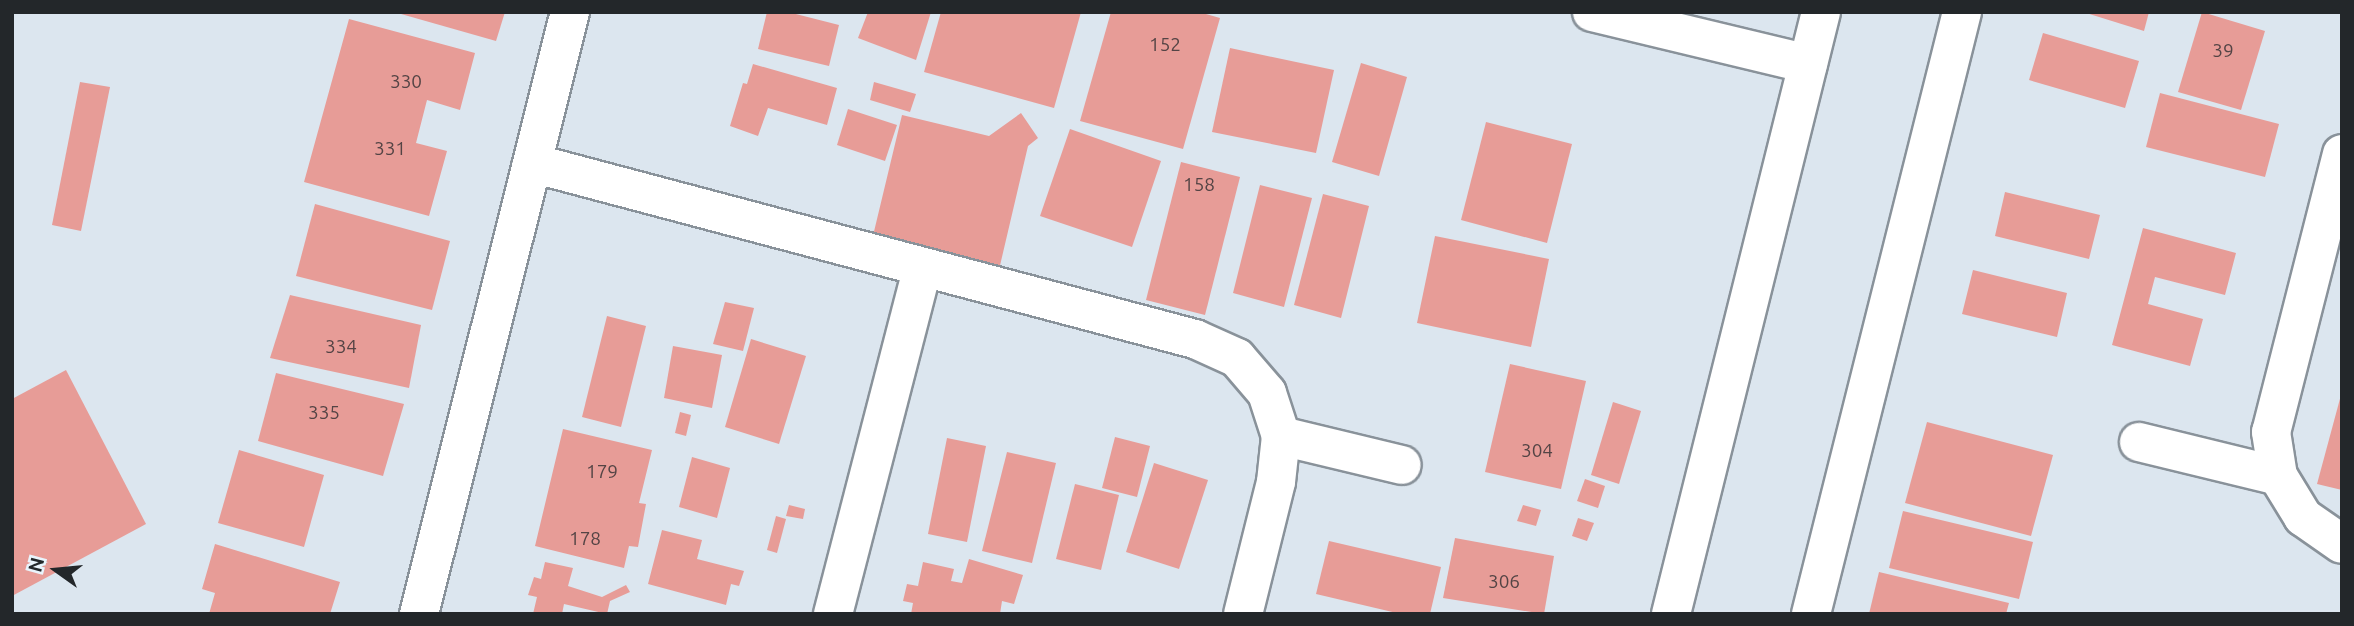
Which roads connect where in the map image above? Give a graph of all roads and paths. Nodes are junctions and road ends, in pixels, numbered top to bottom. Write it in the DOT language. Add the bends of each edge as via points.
graph roads {
  1 [pos="570,12"];
  2 [pos="1592,12"];
  3 [pos="1821,12"];
  4 [pos="1962,12"];
  5 [pos="1808,64"];
  6 [pos="2342,154"];
  7 [pos="532,163"];
  8 [pos="923,267"];
  9 [pos="1281,436"];
  10 [pos="2139,442"];
  11 [pos="1402,465"];
  12 [pos="2278,476"];
  13 [pos="2342,544"];
  14 [pos="419,614"];
  15 [pos="833,614"];
  16 [pos="1243,614"];
  17 [pos="1671,614"];
  18 [pos="1811,614"];
  1 -- 7 [label="street"];
  2 -- 5 [label="street"];
  3 -- 5 [label="street"];
  4 -- 18 [label="street"];
  5 -- 17 [label="street"];
  6 -- 12 [label="street" via="2271,432"];
  7 -- 8 [label="street"];
  7 -- 14 [label="street"];
  8 -- 9 [label="street" via="1195,339 1237,358 1267,393"];
  8 -- 15 [label="street"];
  9 -- 11 [label="street"];
  9 -- 16 [label="street" via="1276,482"];
  10 -- 12 [label="street"];
  12 -- 13 [label="street" via="2304,517"];
}
